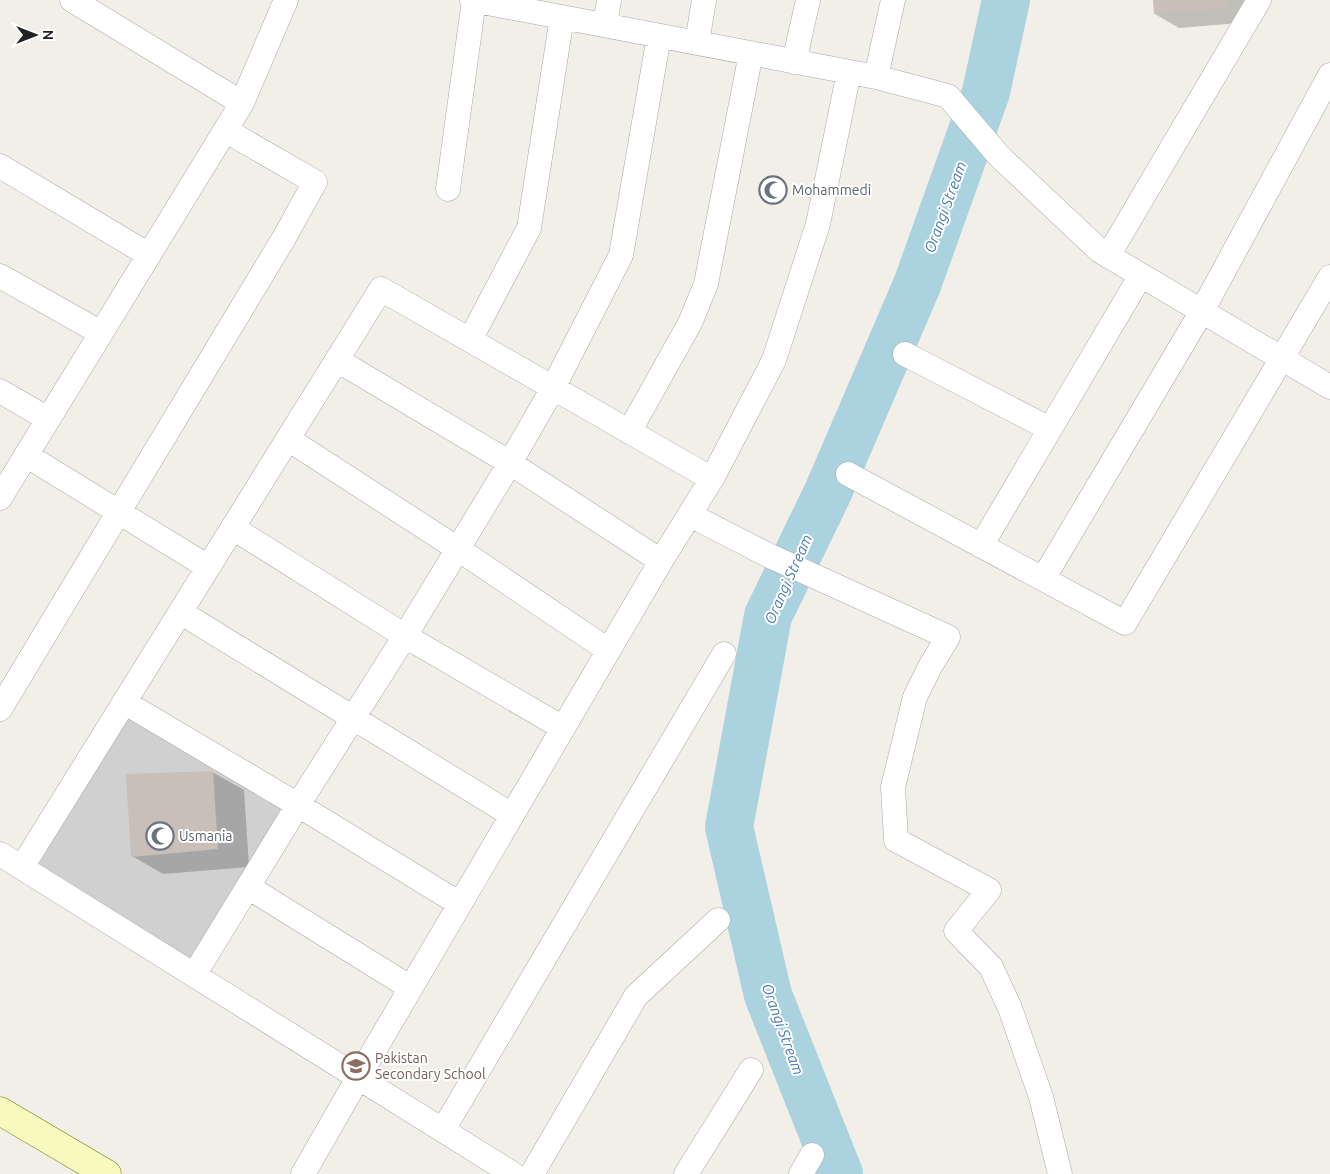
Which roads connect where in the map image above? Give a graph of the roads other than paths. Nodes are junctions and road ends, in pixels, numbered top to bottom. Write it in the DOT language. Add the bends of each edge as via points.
graph roads {
  1 [pos="72,0"];
  2 [pos="286,0"];
  3 [pos="473,0"];
  4 [pos="609,0"];
  5 [pos="704,0"];
  6 [pos="808,0"];
  7 [pos="893,0"];
  8 [pos="1259,0"];
  9 [pos="514,4"];
  10 [pos="562,17"];
  11 [pos="605,25"];
  12 [pos="659,36"];
  13 [pos="697,43"];
  14 [pos="751,53"];
  15 [pos="794,62"];
  16 [pos="849,72"];
  17 [pos="1330,75"];
  18 [pos="876,77"];
  19 [pos="242,103"];
  20 [pos="225,130"];
  21 [pos="0,166"];
  22 [pos="448,189"];
  23 [pos="149,254"];
  24 [pos="1108,256"];
  25 [pos="1140,275"];
  26 [pos="0,276"];
  27 [pos="1330,277"];
  28 [pos="1202,311"];
  29 [pos="101,333"];
  30 [pos="470,340"];
  31 [pos="905,354"];
  32 [pos="1282,359"];
  33 [pos="337,360"];
  34 [pos="1330,387"];
  35 [pos="553,388"];
  36 [pos="0,391"];
  37 [pos="48,419"];
  38 [pos="1050,429"];
  39 [pos="629,432"];
  40 [pos="288,439"];
  41 [pos="26,455"];
  42 [pos="510,463"];
  43 [pos="848,474"];
  44 [pos="712,479"];
  45 [pos="0,498"];
  46 [pos="120,511"];
  47 [pos="690,515"];
  48 [pos="232,528"];
  49 [pos="981,546"];
  50 [pos="458,549"];
  51 [pos="661,561"];
  52 [pos="208,567"];
  53 [pos="1042,579"];
  54 [pos="180,612"];
  55 [pos="405,636"];
  56 [pos="608,650"];
  57 [pos="724,654"];
  58 [pos="124,702"];
  59 [pos="0,709"];
  60 [pos="353,718"];
  61 [pos="563,728"];
  62 [pos="298,806"];
  63 [pos="512,815"];
  64 [pos="0,854"];
  65 [pos="22,867"];
  66 [pos="248,887"];
  67 [pos="460,904"];
  68 [pos="718,920"];
  69 [pos="194,975"];
  70 [pos="410,988"];
  71 [pos="751,1070"];
  72 [pos="358,1078"];
  73 [pos="0,1111"];
  74 [pos="443,1130"];
  75 [pos="106,1174"];
  76 [pos="303,1174"];
  77 [pos="513,1174"];
  78 [pos="532,1174"];
  79 [pos="686,1174"];
  80 [pos="1060,1174"];
  1 -- 19 [label="street"];
  2 -- 19 [label="street"];
  3 -- 9 [label="street"];
  3 -- 22 [label="street"];
  4 -- 11 [label="street"];
  5 -- 13 [label="street"];
  6 -- 15 [label="street"];
  7 -- 18 [label="street"];
  8 -- 24 [label="street"];
  9 -- 10 [label="street"];
  10 -- 11 [label="street"];
  10 -- 30 [label="street" via="529,228"];
  11 -- 12 [label="street"];
  12 -- 13 [label="street"];
  12 -- 35 [label="street" via="622,255"];
  13 -- 14 [label="street"];
  14 -- 15 [label="street"];
  14 -- 39 [label="street" via="706,284 690,324"];
  15 -- 16 [label="street"];
  16 -- 18 [label="street"];
  16 -- 44 [label="street" via="818,224 774,360"];
  17 -- 28 [label="street"];
  18 -- 24 [label="street" via="948,96 999,156"];
  19 -- 20 [label="street"];
  20 -- 23 [label="street"];
  20 -- 46 [label="street" via="315,182"];
  21 -- 23 [label="street"];
  23 -- 29 [label="street"];
  24 -- 25 [label="street"];
  25 -- 28 [label="street"];
  25 -- 38 [label="street"];
  26 -- 29 [label="street"];
  27 -- 32 [label="street"];
  28 -- 32 [label="street"];
  28 -- 53 [label="street"];
  29 -- 37 [label="street"];
  30 -- 33 [label="street" via="381,289"];
  30 -- 35 [label="street"];
  31 -- 38 [label="street"];
  32 -- 34 [label="street"];
  32 -- 53 [label="street" via="1125,623"];
  33 -- 40 [label="street"];
  33 -- 42 [label="street"];
  35 -- 39 [label="street"];
  35 -- 42 [label="street"];
  36 -- 37 [label="street"];
  37 -- 41 [label="street"];
  38 -- 49 [label="street"];
  39 -- 44 [label="street"];
  40 -- 48 [label="street"];
  40 -- 50 [label="street"];
  41 -- 45 [label="street"];
  41 -- 46 [label="street"];
  42 -- 50 [label="street"];
  42 -- 51 [label="street"];
  43 -- 49 [label="street"];
  44 -- 47 [label="street"];
  46 -- 52 [label="street"];
  46 -- 59 [label="street"];
  47 -- 51 [label="street"];
  47 -- 80 [label="street" via="829,584 948,637 915,697 893,788 896,840 989,890 956,931 991,967 1010,1008 1041,1097"];
  48 -- 52 [label="street"];
  48 -- 55 [label="street"];
  49 -- 53 [label="street"];
  50 -- 55 [label="street"];
  50 -- 56 [label="street"];
  51 -- 56 [label="street"];
  52 -- 54 [label="street"];
  54 -- 58 [label="street"];
  54 -- 60 [label="street"];
  55 -- 60 [label="street"];
  55 -- 61 [label="street"];
  56 -- 61 [label="street"];
  57 -- 74 [label="street"];
  58 -- 62 [label="street"];
  58 -- 65 [label="street"];
  60 -- 62 [label="street"];
  60 -- 63 [label="street"];
  61 -- 63 [label="street"];
  62 -- 66 [label="street"];
  62 -- 67 [label="street"];
  63 -- 67 [label="street"];
  64 -- 65 [label="street"];
  65 -- 69 [label="street"];
  66 -- 69 [label="street"];
  66 -- 70 [label="street"];
  67 -- 70 [label="street"];
  68 -- 78 [label="street" via="636,996"];
  69 -- 72 [label="street"];
  70 -- 72 [label="street"];
  71 -- 79 [label="street"];
  72 -- 74 [label="street"];
  72 -- 76 [label="street"];
  73 -- 75 [label="main road"];
  74 -- 77 [label="street"];
}
